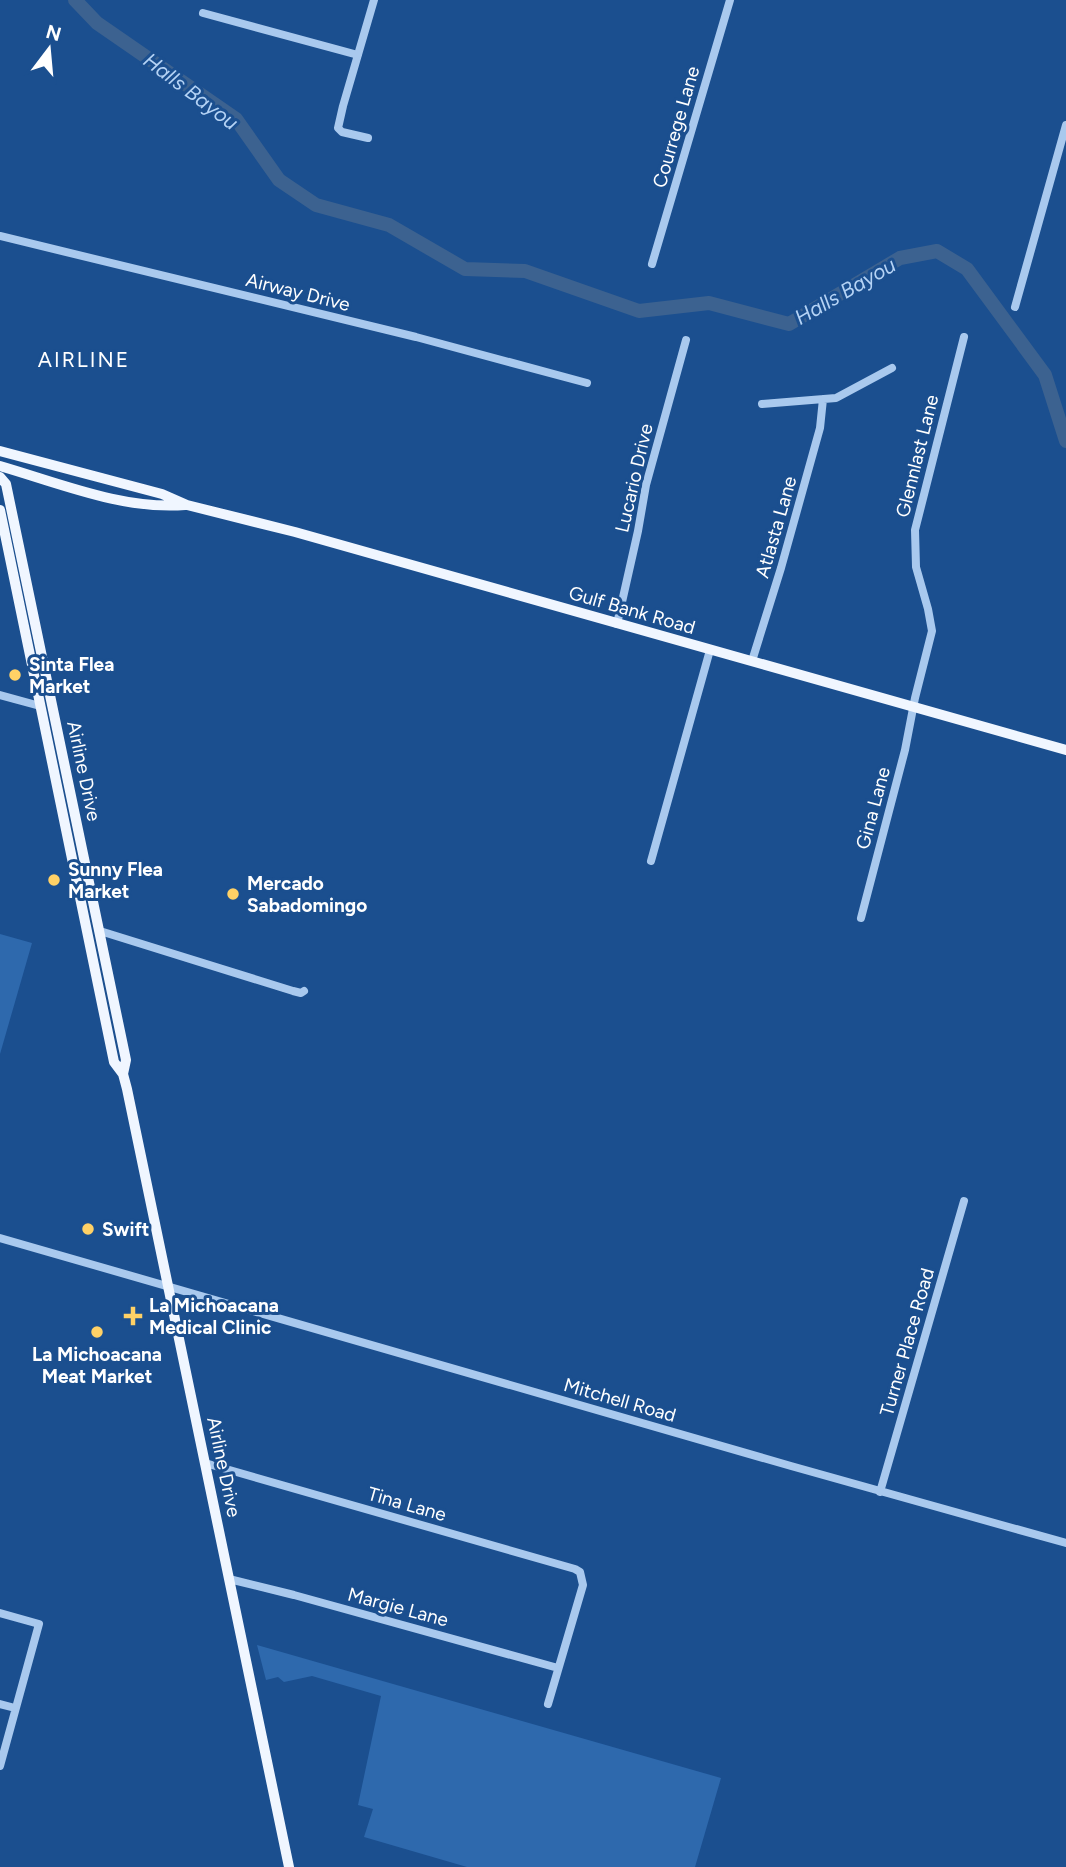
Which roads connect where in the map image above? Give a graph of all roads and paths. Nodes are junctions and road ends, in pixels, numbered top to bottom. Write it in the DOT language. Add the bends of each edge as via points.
graph roads {
  1 [pos="374,0"];
  2 [pos="730,0"];
  3 [pos="203,13"];
  4 [pos="358,55"];
  5 [pos="1066,125"];
  6 [pos="368,138"];
  7 [pos="0,236"];
  8 [pos="652,264"];
  9 [pos="1015,307"];
  10 [pos="964,337"];
  11 [pos="686,340"];
  12 [pos="892,368"];
  13 [pos="587,383"];
  14 [pos="823,399"];
  15 [pos="762,404"];
  16 [pos="0,451"];
  17 [pos="0,466"];
  18 [pos="0,477"];
  19 [pos="187,505"];
  20 [pos="0,510"];
  21 [pos="617,624"];
  22 [pos="710,650"];
  23 [pos="752,661"];
  24 [pos="0,695"];
  25 [pos="40,706"];
  26 [pos="914,707"];
  27 [pos="1066,750"];
  28 [pos="651,861"];
  29 [pos="860,918"];
  30 [pos="100,932"];
  31 [pos="89,945"];
  32 [pos="304,991"];
  33 [pos="123,1074"];
  34 [pos="964,1200"];
  35 [pos="0,1238"];
  36 [pos="166,1286"];
  37 [pos="205,1463"];
  38 [pos="880,1492"];
  39 [pos="1066,1543"];
  40 [pos="229,1579"];
  41 [pos="0,1613"];
  42 [pos="558,1668"];
  43 [pos="0,1704"];
  44 [pos="548,1704"];
  45 [pos="16,1708"];
  46 [pos="0,1766"];
  47 [pos="289,1867"];
  1 -- 4 [label="street"];
  2 -- 8 [label="street, Courrege Lane"];
  3 -- 4 [label="street"];
  4 -- 6 [label="street" via="338,128"];
  5 -- 9 [label="street"];
  7 -- 13 [label="street, Airway Drive"];
  10 -- 26 [label="street, Glennlast Lane" via="916,519 916,567 932,631"];
  11 -- 21 [label="street, Lucario Drive" via="646,485"];
  12 -- 14 [label="street" via="836,398"];
  14 -- 15 [label="street"];
  14 -- 23 [label="street, Atlasta Lane" via="820,428"];
  16 -- 19 [label="main road, Gulf Bank Road"];
  17 -- 19 [label="main road, Gulf Bank Road" via="96,494 159,507"];
  18 -- 30 [label="main road, Airline Drive" via="6,484"];
  19 -- 21 [label="main road, Gulf Bank Road"];
  20 -- 25 [label="main road, Airline Drive"];
  21 -- 22 [label="main road, Gulf Bank Road"];
  22 -- 23 [label="main road, Gulf Bank Road"];
  22 -- 28 [label="street"];
  23 -- 26 [label="main road, Gulf Bank Road"];
  24 -- 25 [label="street"];
  25 -- 31 [label="main road, Airline Drive"];
  26 -- 27 [label="main road, Gulf Bank Road"];
  26 -- 29 [label="street, Gina Lane"];
  30 -- 31 [label="main road"];
  30 -- 32 [label="street" via="297,993"];
  30 -- 33 [label="main road, Airline Drive" via="126,1060"];
  31 -- 33 [label="main road, Airline Drive" via="114,1062"];
  33 -- 36 [label="main road, Airline Drive"];
  34 -- 38 [label="street, Turner Place Road"];
  35 -- 36 [label="street, Mitchell Road"];
  36 -- 37 [label="main road, Airline Drive"];
  36 -- 38 [label="street, Mitchell Road"];
  37 -- 40 [label="main road, Airline Drive"];
  37 -- 42 [label="street, Tina Lane" via="575,1569 583,1585"];
  38 -- 39 [label="street, Mitchell Road"];
  40 -- 42 [label="street, Margie Lane"];
  40 -- 47 [label="main road, Airline Drive"];
  41 -- 45 [label="street" via="39,1624"];
  42 -- 44 [label="street"];
  43 -- 45 [label="street"];
  45 -- 46 [label="street"];
}
